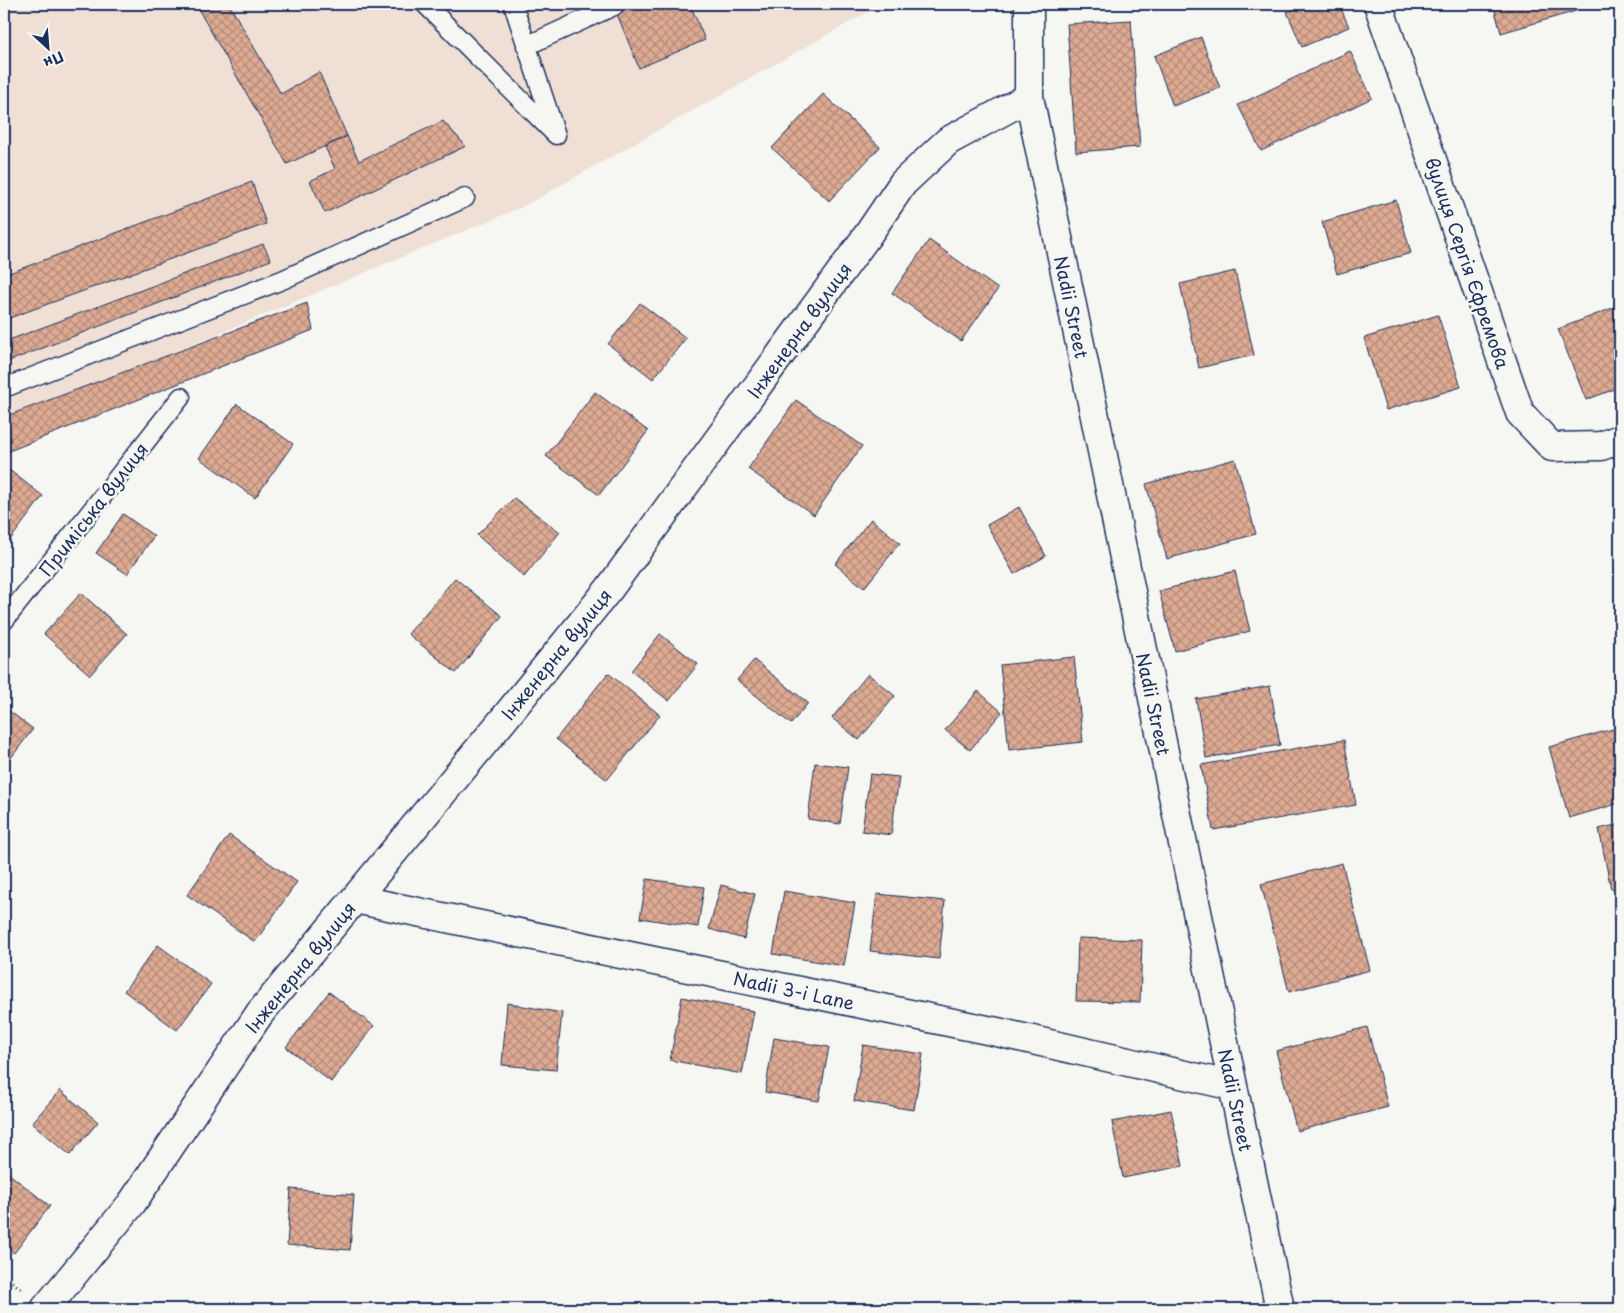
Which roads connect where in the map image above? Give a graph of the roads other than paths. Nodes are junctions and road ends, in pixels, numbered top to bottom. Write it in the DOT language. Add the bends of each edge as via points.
graph roads {
  1 [pos="426,4"];
  2 [pos="513,4"];
  3 [pos="1029,4"];
  4 [pos="1378,4"];
  5 [pos="614,6"];
  6 [pos="526,46"];
  7 [pos="1029,98"];
  8 [pos="465,198"];
  9 [pos="4,388"];
  10 [pos="181,397"];
  11 [pos="1620,440"];
  12 [pos="4,621"];
  13 [pos="355,899"];
  14 [pos="1233,1086"];
  15 [pos="45,1309"];
  16 [pos="1280,1309"];
  1 -- 6 [label="lane" via="556,135"];
  2 -- 6 [label="lane"];
  3 -- 7 [label="street"];
  4 -- 11 [label="street, вулиця Сергія Єфремова" via="1520,413 1552,447 1601,446"];
  5 -- 6 [label="lane"];
  7 -- 13 [label="street, Інженерна вулиця" via="948,141 903,184 609,589"];
  7 -- 14 [label="street, Nadii Street"];
  8 -- 9 [label="lane" via="282,280"];
  10 -- 12 [label="lane, Приміська вулиця"];
  13 -- 14 [label="street, Nadii 3-i Lane" via="998,1032"];
  13 -- 15 [label="street, Інженерна вулиця" via="260,1013 132,1203"];
  14 -- 16 [label="street, Nadii Street"];
}
